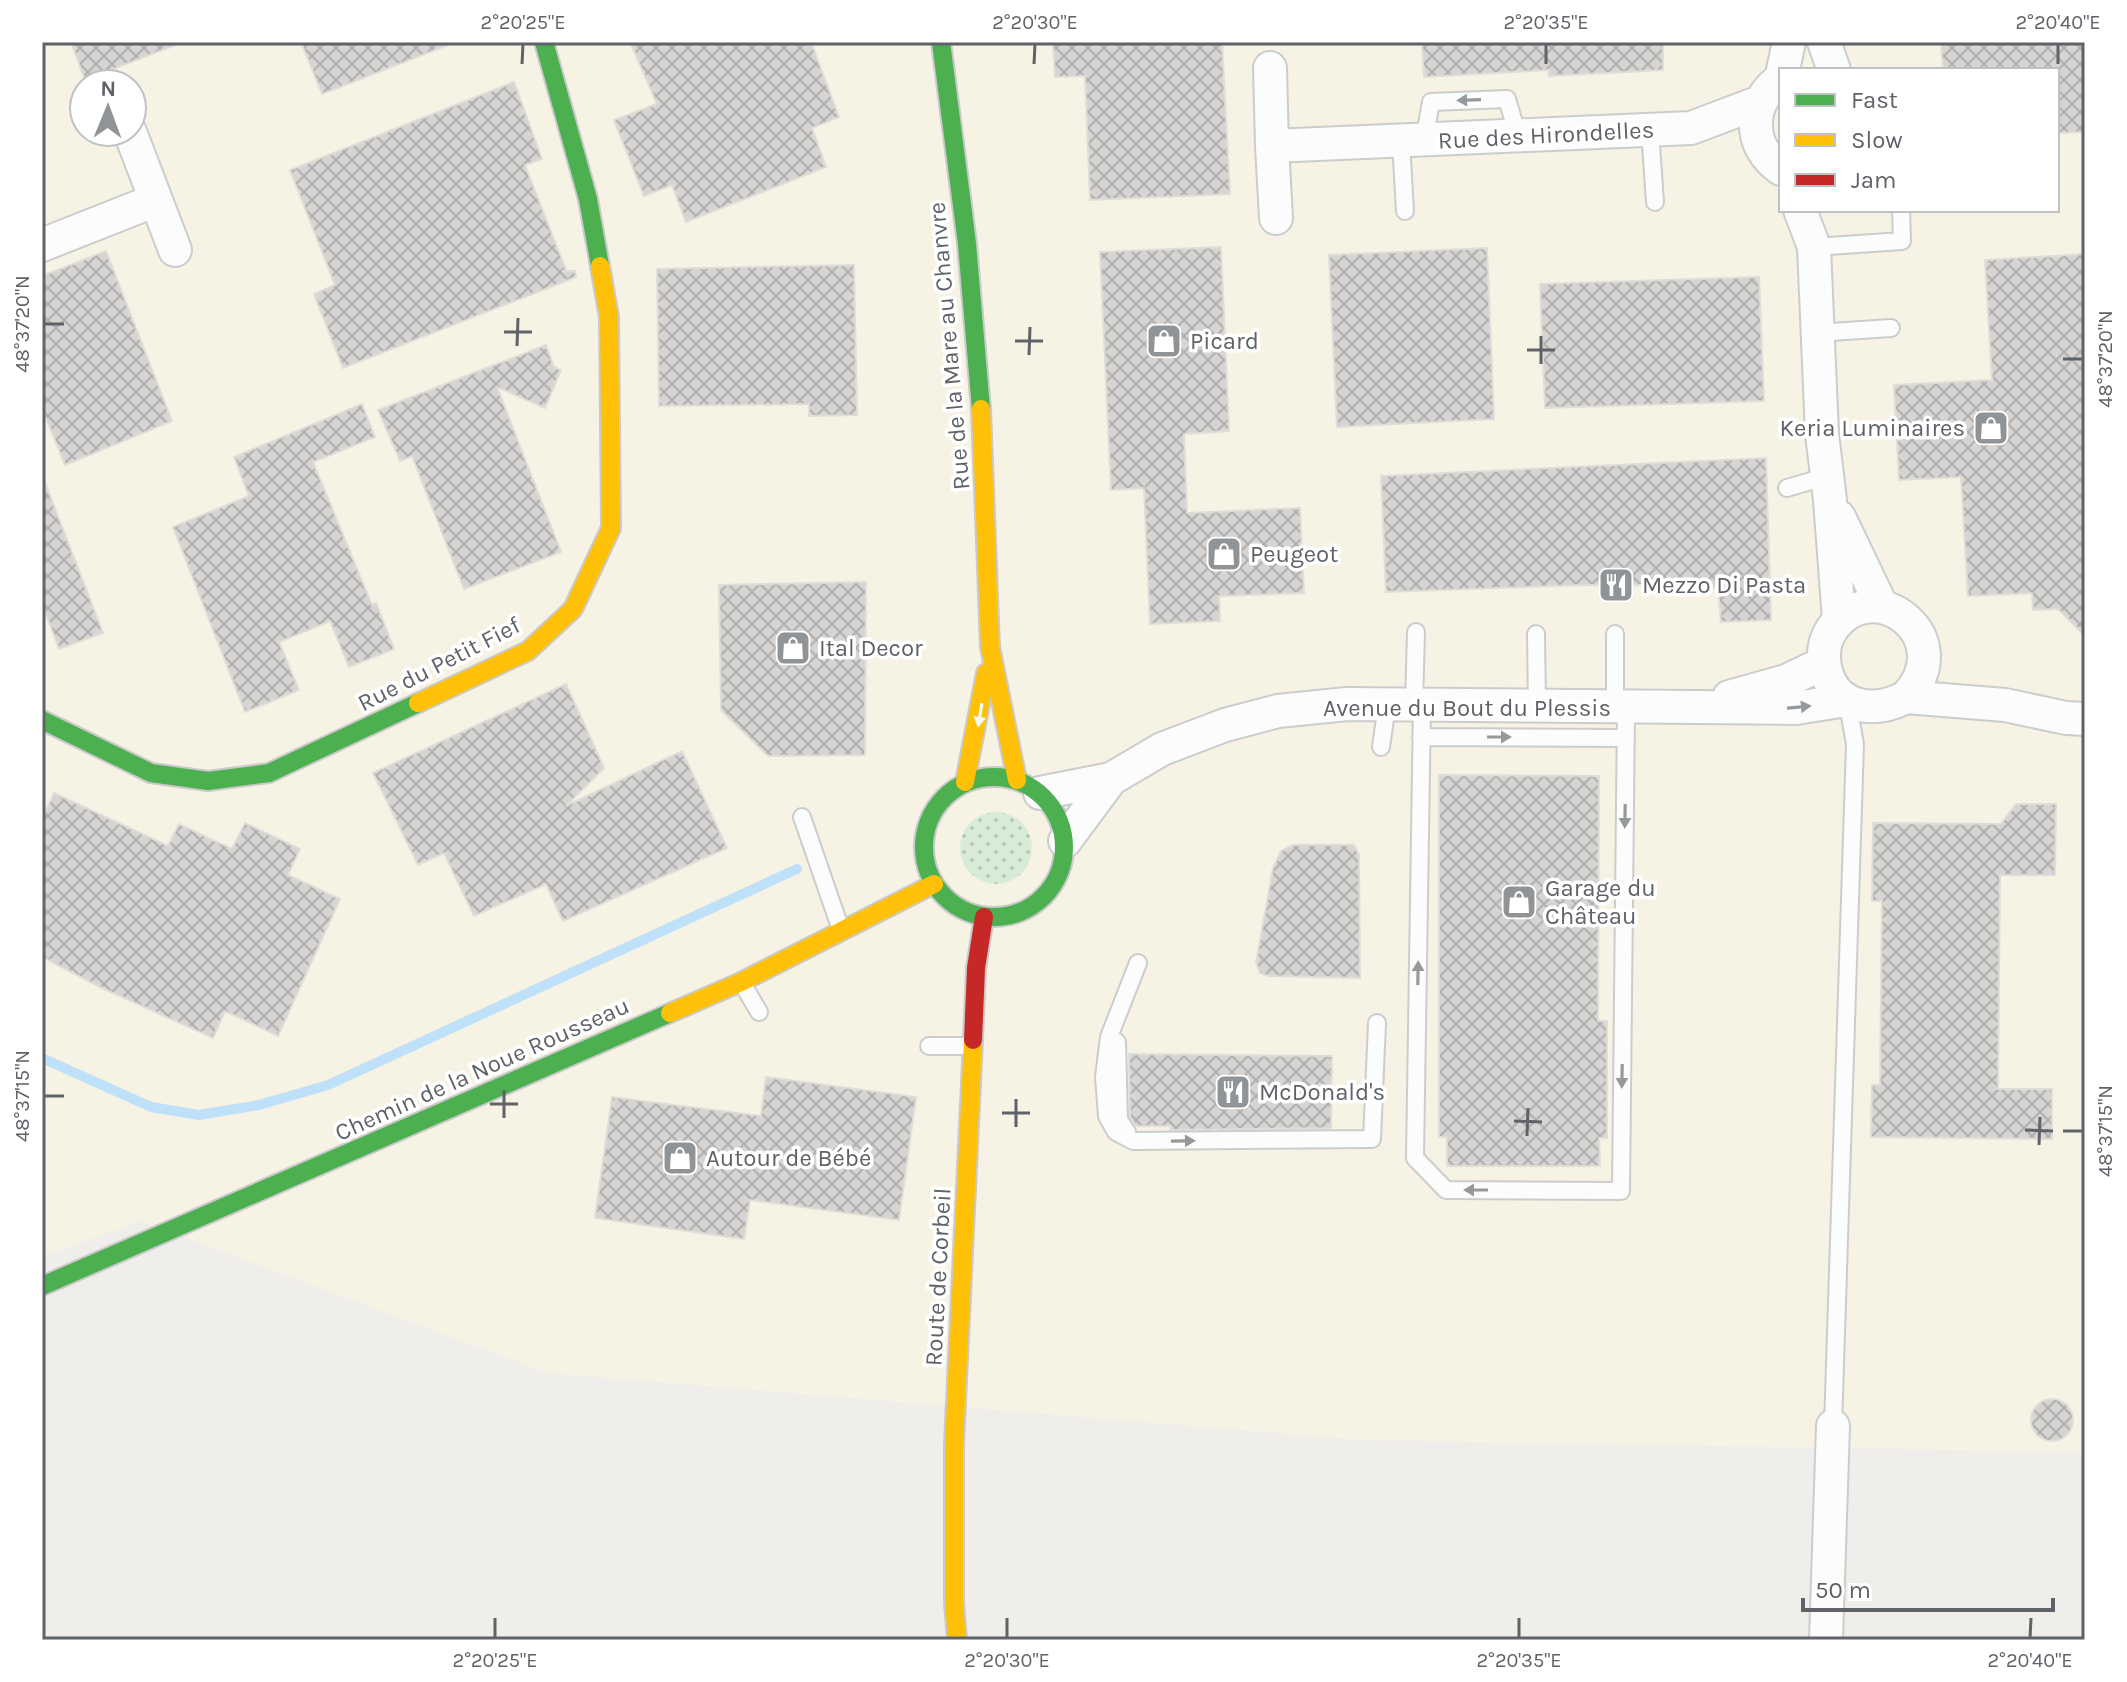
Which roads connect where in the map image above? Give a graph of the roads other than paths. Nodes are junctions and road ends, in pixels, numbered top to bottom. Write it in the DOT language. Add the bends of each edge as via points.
graph roads {
  1 [pos="544,42"];
  2 [pos="941,42"];
  3 [pos="1789,42"];
  4 [pos="1824,42"];
  5 [pos="1270,68"];
  6 [pos="1783,68"];
  7 [pos="1833,68"];
  8 [pos="1770,91"];
  9 [pos="1691,128"];
  10 [pos="1650,130"];
  11 [pos="1412,141"];
  12 [pos="1272,146"];
  13 [pos="136,148"];
  14 [pos="1771,159"];
  15 [pos="156,200"];
  16 [pos="1655,202"];
  17 [pos="1405,211"];
  18 [pos="1801,212"];
  19 [pos="1824,212"];
  20 [pos="1901,212"];
  21 [pos="1276,218"];
  22 [pos="42,245"];
  23 [pos="1814,247"];
  24 [pos="175,250"];
  25 [pos="1891,328"];
  26 [pos="1816,333"];
  27 [pos="1787,488"];
  28 [pos="1829,488"];
  29 [pos="1882,607"];
  30 [pos="1839,620"];
  31 [pos="1416,632"];
  32 [pos="1536,634"];
  33 [pos="1615,634"];
  34 [pos="990,647"];
  35 [pos="1925,662"];
  36 [pos="1824,663"];
  37 [pos="1906,697"];
  38 [pos="1847,700"];
  39 [pos="1408,705"];
  40 [pos="2005,705"];
  41 [pos="1537,707"];
  42 [pos="1695,707"];
  43 [pos="1622,718"];
  44 [pos="2085,719"];
  45 [pos="42,720"];
  46 [pos="1421,737"];
  47 [pos="1381,747"];
  48 [pos="1111,779"];
  49 [pos="965,782"];
  50 [pos="1029,787"];
  51 [pos="802,817"];
  52 [pos="1065,841"];
  53 [pos="934,884"];
  54 [pos="984,917"];
  55 [pos="842,931"];
  56 [pos="1138,963"];
  57 [pos="741,982"];
  58 [pos="759,1012"];
  59 [pos="1377,1023"];
  60 [pos="929,1046"];
  61 [pos="973,1046"];
  62 [pos="42,1286"];
  63 [pos="1833,1426"];
  64 [pos="957,1640"];
  65 [pos="1826,1640"];
  1 -- 45 [label="street, Rue du Petit Fief" via="588,199 609,317 611,528 573,609 528,651 269,773 208,781 151,773"];
  2 -- 34 [label="street, Rue de la Mare au Chanvre" via="979,371"];
  3 -- 6 [label="street"];
  4 -- 7 [label="street"];
  5 -- 12 [label="street"];
  8 -- 9 [label="street, Rue des Hirondelles"];
  8 -- 14 [label="street" via="1755,126"];
  9 -- 10 [label="street, Rue des Hirondelles"];
  9 -- 14 [label="street, Rue des Hirondelles"];
  10 -- 11 [label="street, Rue des Hirondelles"];
  10 -- 16 [label="lane"];
  11 -- 12 [label="street, Rue des Hirondelles"];
  11 -- 17 [label="lane"];
  12 -- 21 [label="street"];
  13 -- 15 [label="street"];
  15 -- 22 [label="street"];
  15 -- 24 [label="street"];
  18 -- 23 [label="street"];
  19 -- 23 [label="street"];
  20 -- 23 [label="lane" via="1902,241"];
  23 -- 26 [label="street"];
  25 -- 26 [label="lane"];
  26 -- 28 [label="street"];
  27 -- 28 [label="lane"];
  28 -- 29 [label="street"];
  28 -- 30 [label="street"];
  29 -- 30 [label="street" via="1852,611"];
  29 -- 35 [label="street" via="1909,620 1924,647"];
  30 -- 36 [label="street" via="1824,647"];
  31 -- 39 [label="lane"];
  32 -- 41 [label="lane"];
  33 -- 43 [label="lane"];
  34 -- 49 [label="street, Rue de la Mare au Chanvre, one-way"];
  34 -- 50 [label="street, Rue de la Mare au Chanvre"];
  35 -- 37 [label="street"];
  35 -- 40 [label="street"];
  36 -- 38 [label="street" via="1827,677"];
  36 -- 42 [label="street, Avenue du Bout du Plessis" via="1786,681"];
  37 -- 38 [label="street" via="1877,708"];
  37 -- 40 [label="street"];
  42 -- 38 [label="street, Avenue du Bout du Plessis, one-way" via="1796,708"];
  38 -- 63 [label="lane" via="1855,744"];
  39 -- 41 [label="street, Avenue du Bout du Plessis"];
  39 -- 46 [label="lane"];
  39 -- 47 [label="lane"];
  39 -- 48 [label="street, Avenue du Bout du Plessis" via="1278,711 1162,749"];
  40 -- 44 [label="street"];
  41 -- 43 [label="street, Avenue du Bout du Plessis"];
  42 -- 43 [label="street, Avenue du Bout du Plessis"];
  46 -- 43 [label="lane, one-way"];
  43 -- 46 [label="lane, one-way" via="1621,1191 1446,1190 1415,1158"];
  48 -- 50 [label="street, Avenue du Bout du Plessis"];
  48 -- 52 [label="street, Avenue du Bout du Plessis"];
  49 -- 50 [label="street" via="991,776"];
  49 -- 53 [label="street" via="946,796 928,827 926,861"];
  50 -- 52 [label="street" via="1057,815"];
  51 -- 55 [label="lane"];
  52 -- 54 [label="street" via="1063,866 1052,888 1033,906 1009,916"];
  53 -- 54 [label="street" via="956,905"];
  53 -- 55 [label="street, Chemin de la Noue Rousseau"];
  54 -- 61 [label="street, Route de Corbeil"];
  55 -- 57 [label="street, Chemin de la Noue Rousseau"];
  56 -- 59 [label="lane, one-way" via="1118,1012 1119,1120 1133,1141 1372,1139"];
  57 -- 58 [label="lane"];
  57 -- 62 [label="street, Chemin de la Noue Rousseau"];
  60 -- 61 [label="lane"];
  61 -- 64 [label="street, Route de Corbeil" via="954,1444"];
  63 -- 65 [label="street"];
}
